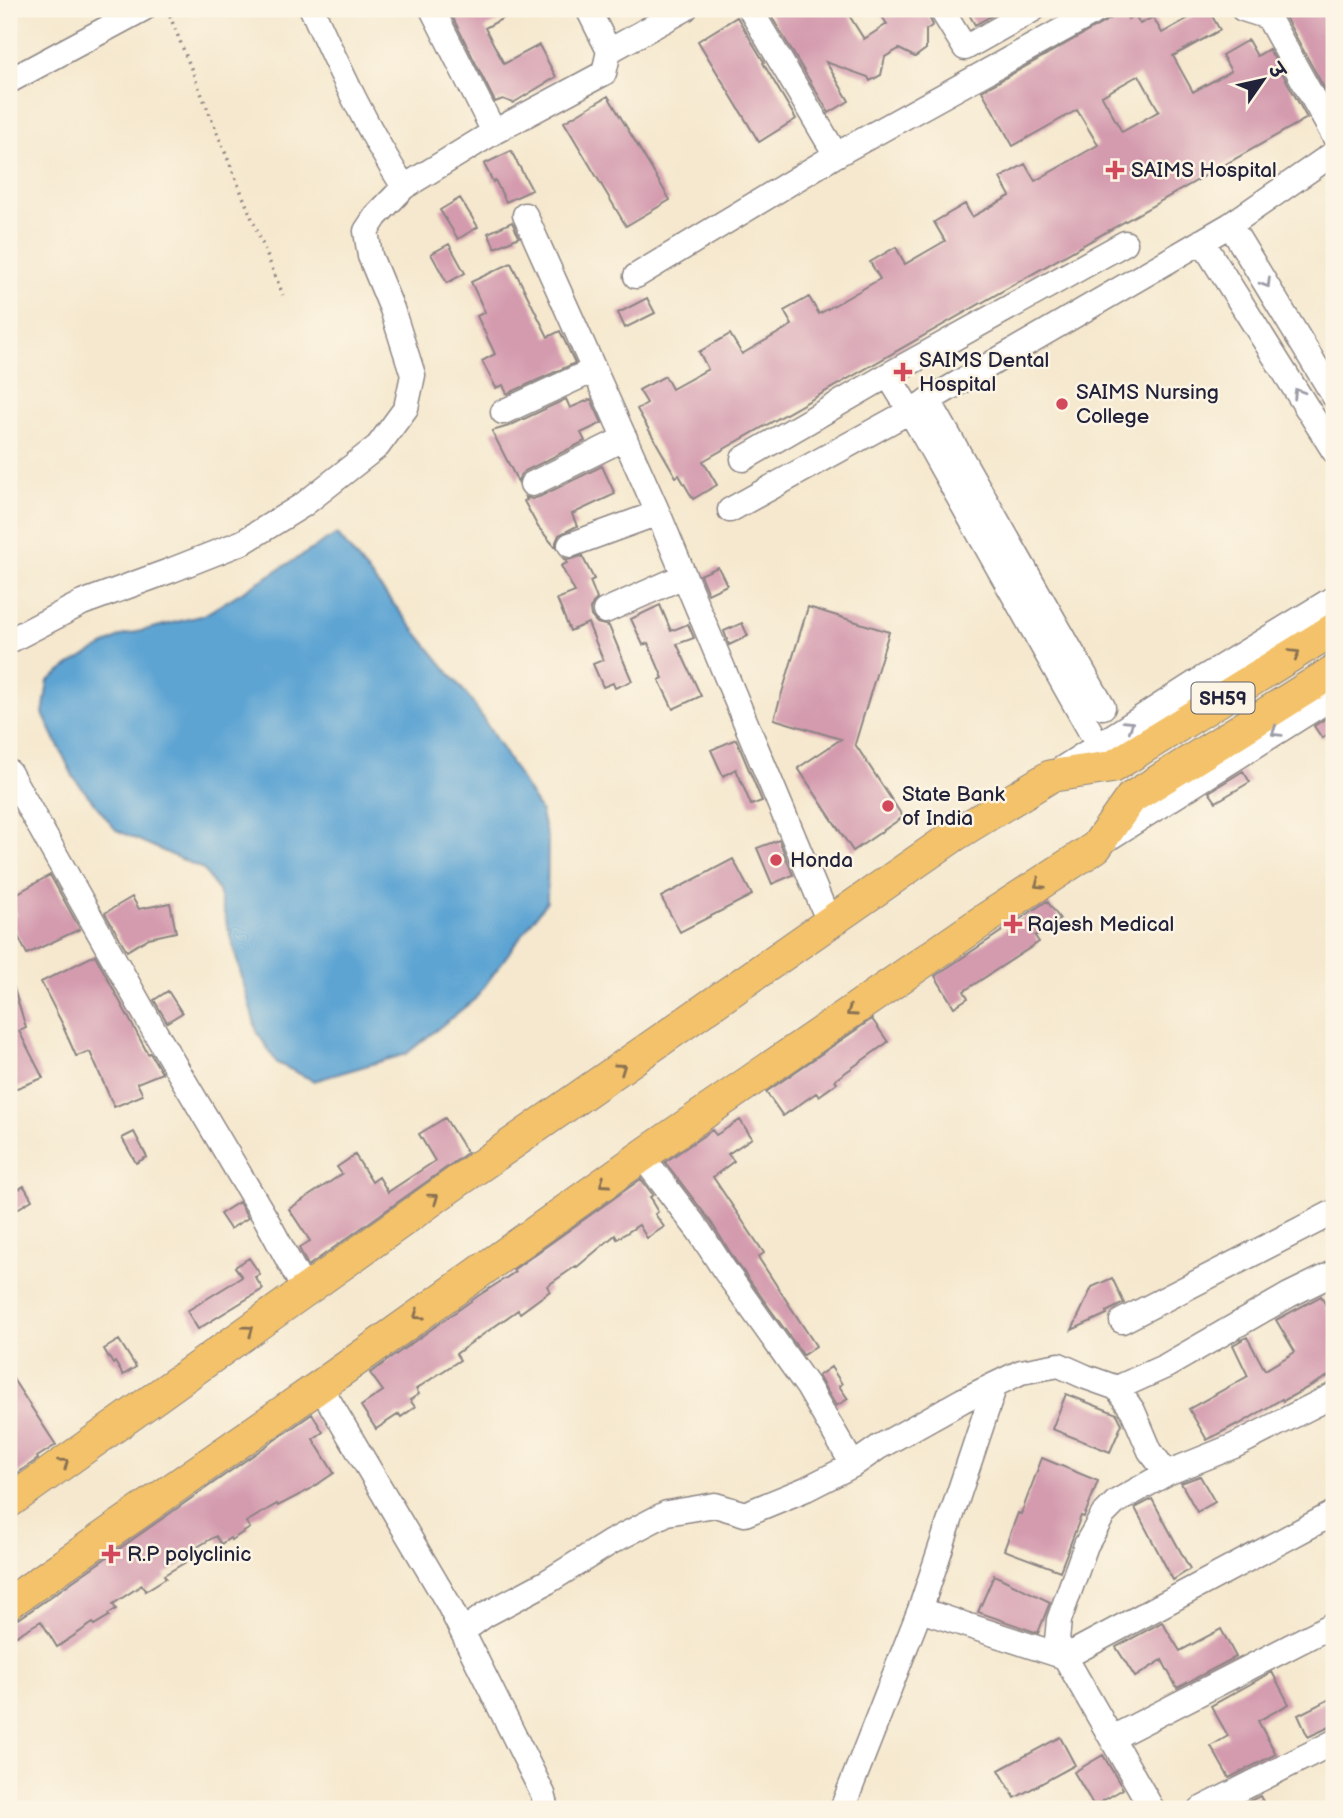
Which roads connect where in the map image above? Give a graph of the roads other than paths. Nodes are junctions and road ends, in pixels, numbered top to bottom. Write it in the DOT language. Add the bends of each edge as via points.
graph roads {
  1 [pos="143,9"];
  2 [pos="312,9"];
  3 [pos="432,9"];
  4 [pos="588,9"];
  5 [pos="685,9"];
  6 [pos="750,9"];
  7 [pos="941,9"];
  8 [pos="1034,9"];
  9 [pos="1100,9"];
  10 [pos="1243,9"];
  11 [pos="1270,13"];
  12 [pos="609,51"];
  13 [pos="9,81"];
  14 [pos="495,132"];
  15 [pos="1334,136"];
  16 [pos="1334,153"];
  17 [pos="836,155"];
  18 [pos="404,187"];
  19 [pos="525,215"];
  20 [pos="1230,225"];
  21 [pos="1202,241"];
  22 [pos="1125,243"];
  23 [pos="636,276"];
  24 [pos="594,370"];
  25 [pos="888,375"];
  26 [pos="1334,396"];
  27 [pos="919,406"];
  28 [pos="503,412"];
  29 [pos="625,438"];
  30 [pos="1334,451"];
  31 [pos="743,459"];
  32 [pos="532,484"];
  33 [pos="730,510"];
  34 [pos="658,513"];
  35 [pos="570,545"];
  36 [pos="684,576"];
  37 [pos="1334,598"];
  38 [pos="606,611"];
  39 [pos="1334,629"];
  40 [pos="9,641"];
  41 [pos="1334,671"];
  42 [pos="1334,696"];
  43 [pos="1102,707"];
  44 [pos="1105,756"];
  45 [pos="9,772"];
  46 [pos="1096,846"];
  47 [pos="829,922"];
  48 [pos="642,1156"];
  49 [pos="1334,1212"];
  50 [pos="1334,1273"];
  51 [pos="305,1290"];
  52 [pos="1122,1321"];
  53 [pos="995,1384"];
  54 [pos="320,1386"];
  55 [pos="1117,1388"];
  56 [pos="1334,1395"];
  57 [pos="853,1465"];
  58 [pos="1167,1474"];
  59 [pos="9,1502"];
  60 [pos="1334,1513"];
  61 [pos="9,1603"];
  62 [pos="920,1610"];
  63 [pos="1334,1624"];
  64 [pos="463,1631"];
  65 [pos="1065,1657"];
  66 [pos="1112,1738"];
  67 [pos="1334,1742"];
  68 [pos="547,1809"];
  69 [pos="842,1809"];
  70 [pos="1152,1809"];
  71 [pos="1201,1809"];
  1 -- 13 [label="street"];
  2 -- 18 [label="street"];
  3 -- 14 [label="street"];
  4 -- 12 [label="street"];
  5 -- 12 [label="street"];
  6 -- 17 [label="street"];
  7 -- 8 [label="street" via="965,48"];
  9 -- 17 [label="street"];
  10 -- 11 [label="street"];
  11 -- 15 [label="street"];
  12 -- 14 [label="street" via="604,73"];
  14 -- 18 [label="street"];
  16 -- 20 [label="street"];
  17 -- 23 [label="street"];
  18 -- 40 [label="street" via="366,231 370,256 413,375 407,408 378,446 303,505 243,542 82,603"];
  19 -- 24 [label="street"];
  20 -- 21 [label="street"];
  20 -- 26 [label="street, one-way"];
  21 -- 27 [label="street"];
  30 -- 21 [label="street, one-way"];
  22 -- 25 [label="street"];
  24 -- 28 [label="street"];
  24 -- 29 [label="street"];
  25 -- 27 [label="street"];
  25 -- 31 [label="street"];
  27 -- 33 [label="street"];
  27 -- 43 [label="street"];
  27 -- 44 [label="street"];
  29 -- 32 [label="street"];
  29 -- 34 [label="street"];
  34 -- 35 [label="street"];
  34 -- 36 [label="street"];
  36 -- 38 [label="street"];
  36 -- 47 [label="street"];
  44 -- 37 [label="street, one-way"];
  44 -- 39 [label="main road, SH59, one-way"];
  41 -- 46 [label="main road, SH59" via="1131,797"];
  42 -- 46 [label="street, one-way"];
  44 -- 47 [label="main road" via="1051,776"];
  45 -- 51 [label="street"];
  46 -- 48 [label="main road, one-way"];
  51 -- 47 [label="main road, one-way"];
  48 -- 54 [label="main road, one-way"];
  48 -- 57 [label="street" via="808,1387"];
  49 -- 52 [label="street"];
  50 -- 55 [label="street" via="1166,1366"];
  59 -- 51 [label="main road, one-way"];
  53 -- 55 [label="street" via="1021,1372 1059,1365"];
  53 -- 57 [label="street"];
  53 -- 62 [label="street"];
  54 -- 61 [label="main road"];
  54 -- 64 [label="street"];
  55 -- 58 [label="street"];
  56 -- 58 [label="street"];
  57 -- 64 [label="street" via="745,1514 715,1505 667,1513"];
  58 -- 65 [label="street" via="1103,1514 1086,1545 1059,1620 1057,1640"];
  60 -- 65 [label="street"];
  62 -- 65 [label="street"];
  62 -- 69 [label="street"];
  63 -- 66 [label="street"];
  64 -- 68 [label="street"];
  65 -- 66 [label="street"];
  66 -- 70 [label="street"];
  67 -- 71 [label="street"];
}
